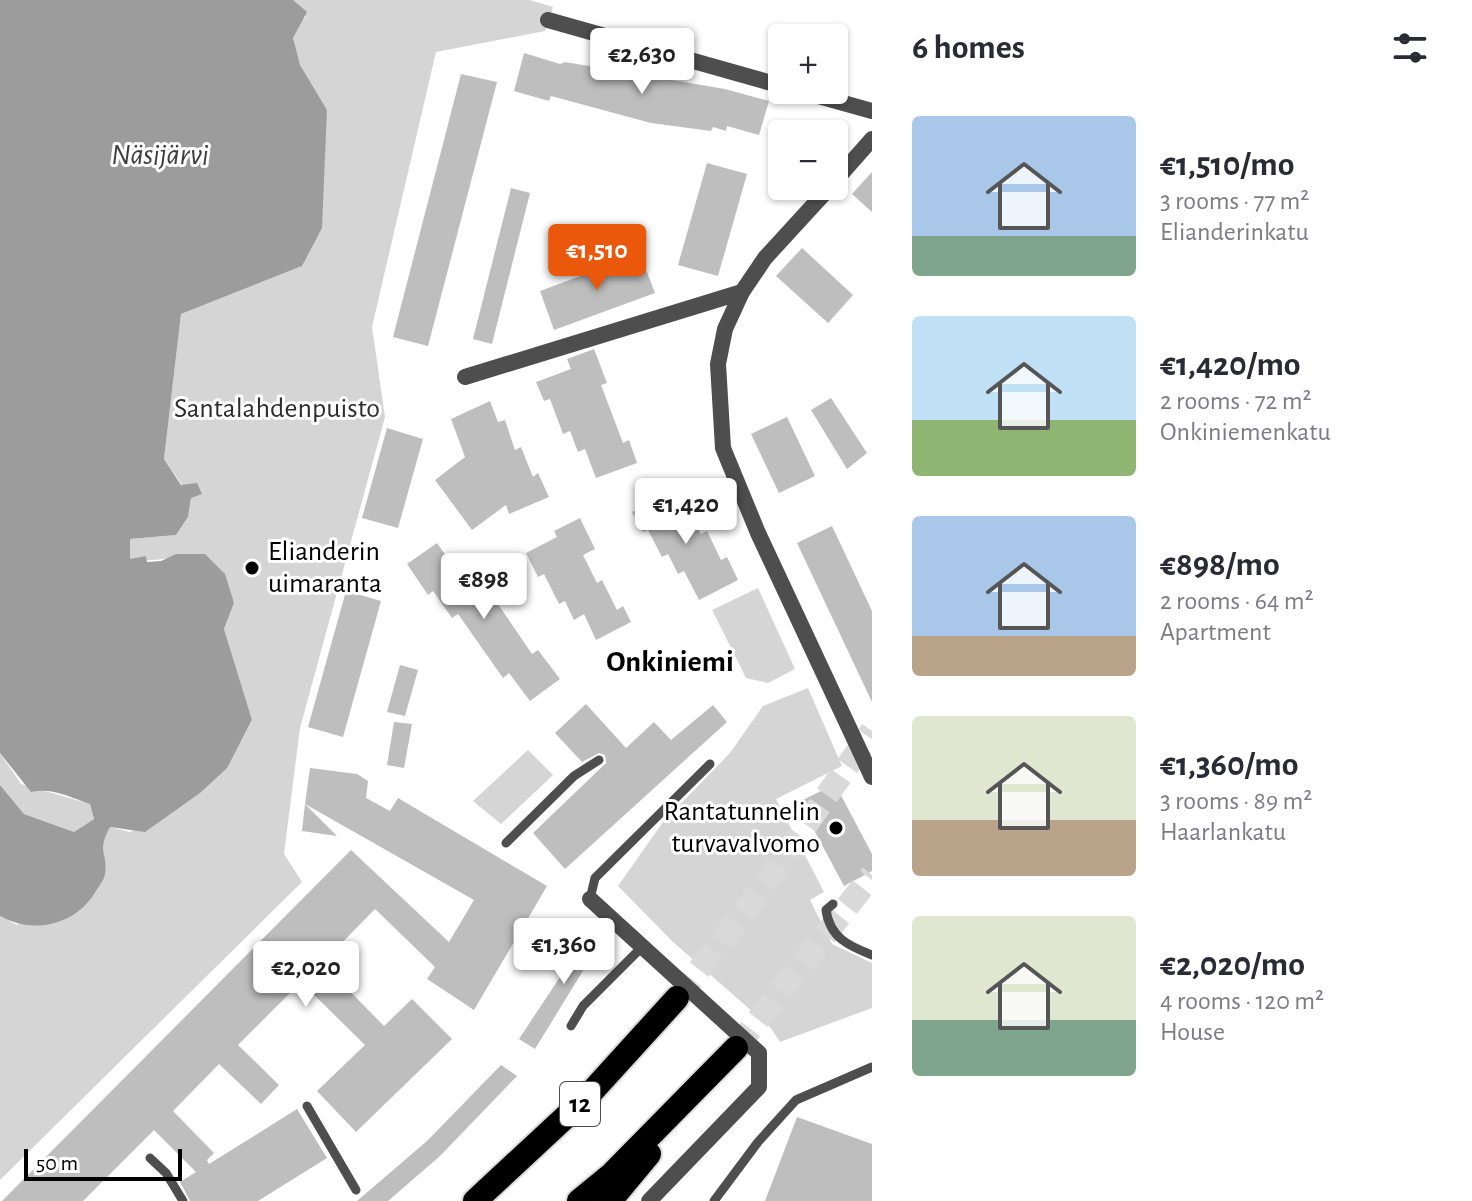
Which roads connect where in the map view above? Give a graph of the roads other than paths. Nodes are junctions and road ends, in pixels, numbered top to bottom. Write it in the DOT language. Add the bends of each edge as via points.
graph roads {
  1 [pos="548,20"];
  2 [pos="768,82"];
  3 [pos="847,104"];
  4 [pos="872,111"];
  5 [pos="872,139"];
  6 [pos="848,166"];
  7 [pos="818,200"];
  8 [pos="742,292"];
  9 [pos="465,377"];
  10 [pos="599,760"];
  11 [pos="710,764"];
  12 [pos="872,777"];
  13 [pos="506,843"];
  14 [pos="590,899"];
  15 [pos="833,904"];
  16 [pos="641,948"];
  17 [pos="872,955"];
  18 [pos="677,998"];
  19 [pos="571,1026"];
  20 [pos="736,1048"];
  21 [pos="872,1067"];
  22 [pos="690,1096"];
  23 [pos="307,1106"];
  24 [pos="150,1158"];
  25 [pos="356,1190"];
  26 [pos="482,1199"];
  27 [pos="183,1201"];
  28 [pos="579,1201"];
  29 [pos="610,1201"];
  30 [pos="649,1201"];
  31 [pos="714,1201"];
  1 -- 2 [label="street"];
  3 -- 4 [label="street"];
  5 -- 6 [label="street"];
  7 -- 8 [label="street"];
  8 -- 9 [label="street"];
  8 -- 12 [label="street" via="725,329 718,364 723,448"];
  10 -- 13 [label="lane" via="574,776"];
  11 -- 14 [label="lane" via="595,878"];
  14 -- 16 [label="street" via="625,927"];
  15 -- 17 [label="lane" via="827,917 841,941"];
  16 -- 19 [label="lane" via="583,1006"];
  16 -- 30 [label="street" via="759,1053 761,1071 759,1087 745,1104"];
  18 -- 26 [label="highway, 12" via="587,1097"];
  20 -- 22 [label="highway"];
  21 -- 31 [label="lane" via="796,1100"];
  22 -- 28 [label="highway"];
  22 -- 29 [label="highway" via="628,1184"];
  23 -- 25 [label="lane"];
  24 -- 27 [label="lane"];
}
